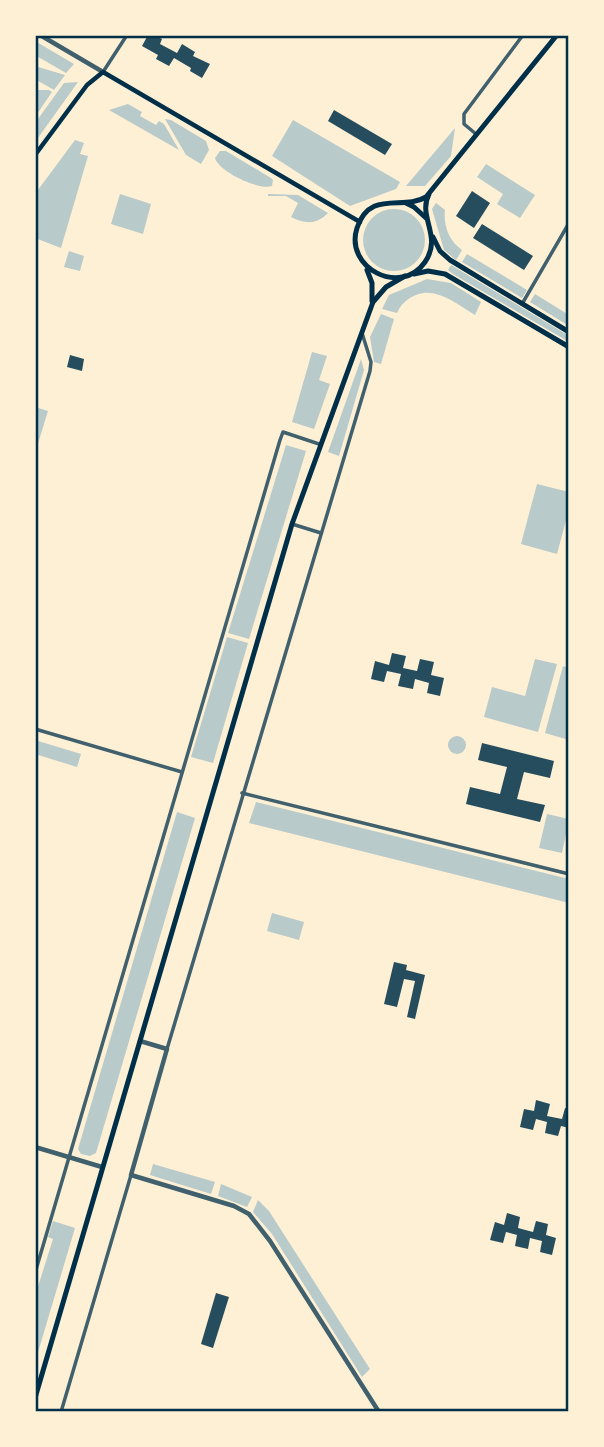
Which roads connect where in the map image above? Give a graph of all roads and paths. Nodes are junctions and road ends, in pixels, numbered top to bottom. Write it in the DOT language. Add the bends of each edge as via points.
graph roads {
  1 [pos="40,35"];
  2 [pos="127,35"];
  3 [pos="523,35"];
  4 [pos="557,35"];
  5 [pos="103,72"];
  6 [pos="477,135"];
  7 [pos="35,155"];
  8 [pos="429,194"];
  9 [pos="393,201"];
  10 [pos="360,222"];
  11 [pos="569,223"];
  12 [pos="429,224"];
  13 [pos="432,231"];
  14 [pos="362,261"];
  15 [pos="407,276"];
  16 [pos="523,304"];
  17 [pos="370,309"];
  18 [pos="362,330"];
  19 [pos="569,332"];
  20 [pos="569,347"];
  21 [pos="319,444"];
  22 [pos="292,524"];
  23 [pos="321,533"];
  24 [pos="35,729"];
  25 [pos="182,772"];
  26 [pos="242,793"];
  27 [pos="569,874"];
  28 [pos="140,1041"];
  29 [pos="167,1049"];
  30 [pos="35,1147"];
  31 [pos="70,1158"];
  32 [pos="102,1167"];
  33 [pos="131,1175"];
  34 [pos="35,1273"];
  35 [pos="35,1398"];
  36 [pos="61,1412"];
  37 [pos="379,1412"];
  1 -- 5 [label="street"];
  2 -- 5 [label="street"];
  3 -- 6 [label="street" via="464,114 464,124"];
  4 -- 6 [label="main road"];
  5 -- 7 [label="main road" via="87,85"];
  5 -- 10 [label="main road"];
  6 -- 8 [label="main road"];
  8 -- 9 [label="main road" via="419,201"];
  8 -- 12 [label="main road" via="425,208"];
  9 -- 10 [label="main road" via="374,207"];
  9 -- 12 [label="main road" via="415,207"];
  10 -- 14 [label="main road" via="356,242"];
  11 -- 16 [label="street"];
  12 -- 13 [label="main road"];
  13 -- 15 [label="main road" via="426,260"];
  13 -- 16 [label="main road" via="443,255"];
  14 -- 15 [label="main road" via="378,274"];
  14 -- 17 [label="main road" via="372,283"];
  15 -- 17 [label="main road" via="386,287"];
  15 -- 20 [label="main road" via="428,271 445,274"];
  16 -- 19 [label="main road"];
  17 -- 18 [label="main road"];
  18 -- 21 [label="main road"];
  18 -- 23 [label="street" via="370,371"];
  21 -- 22 [label="main road"];
  21 -- 25 [label="street" via="283,432"];
  22 -- 23 [label="street"];
  22 -- 28 [label="main road"];
  23 -- 26 [label="street"];
  24 -- 25 [label="street"];
  25 -- 31 [label="street"];
  26 -- 27 [label="street"];
  26 -- 29 [label="street"];
  28 -- 29 [label="street"];
  28 -- 32 [label="main road"];
  29 -- 33 [label="street"];
  30 -- 31 [label="street"];
  31 -- 32 [label="street"];
  31 -- 34 [label="street"];
  32 -- 35 [label="main road"];
  33 -- 36 [label="street"];
  33 -- 37 [label="street" via="249,1214"];
}
